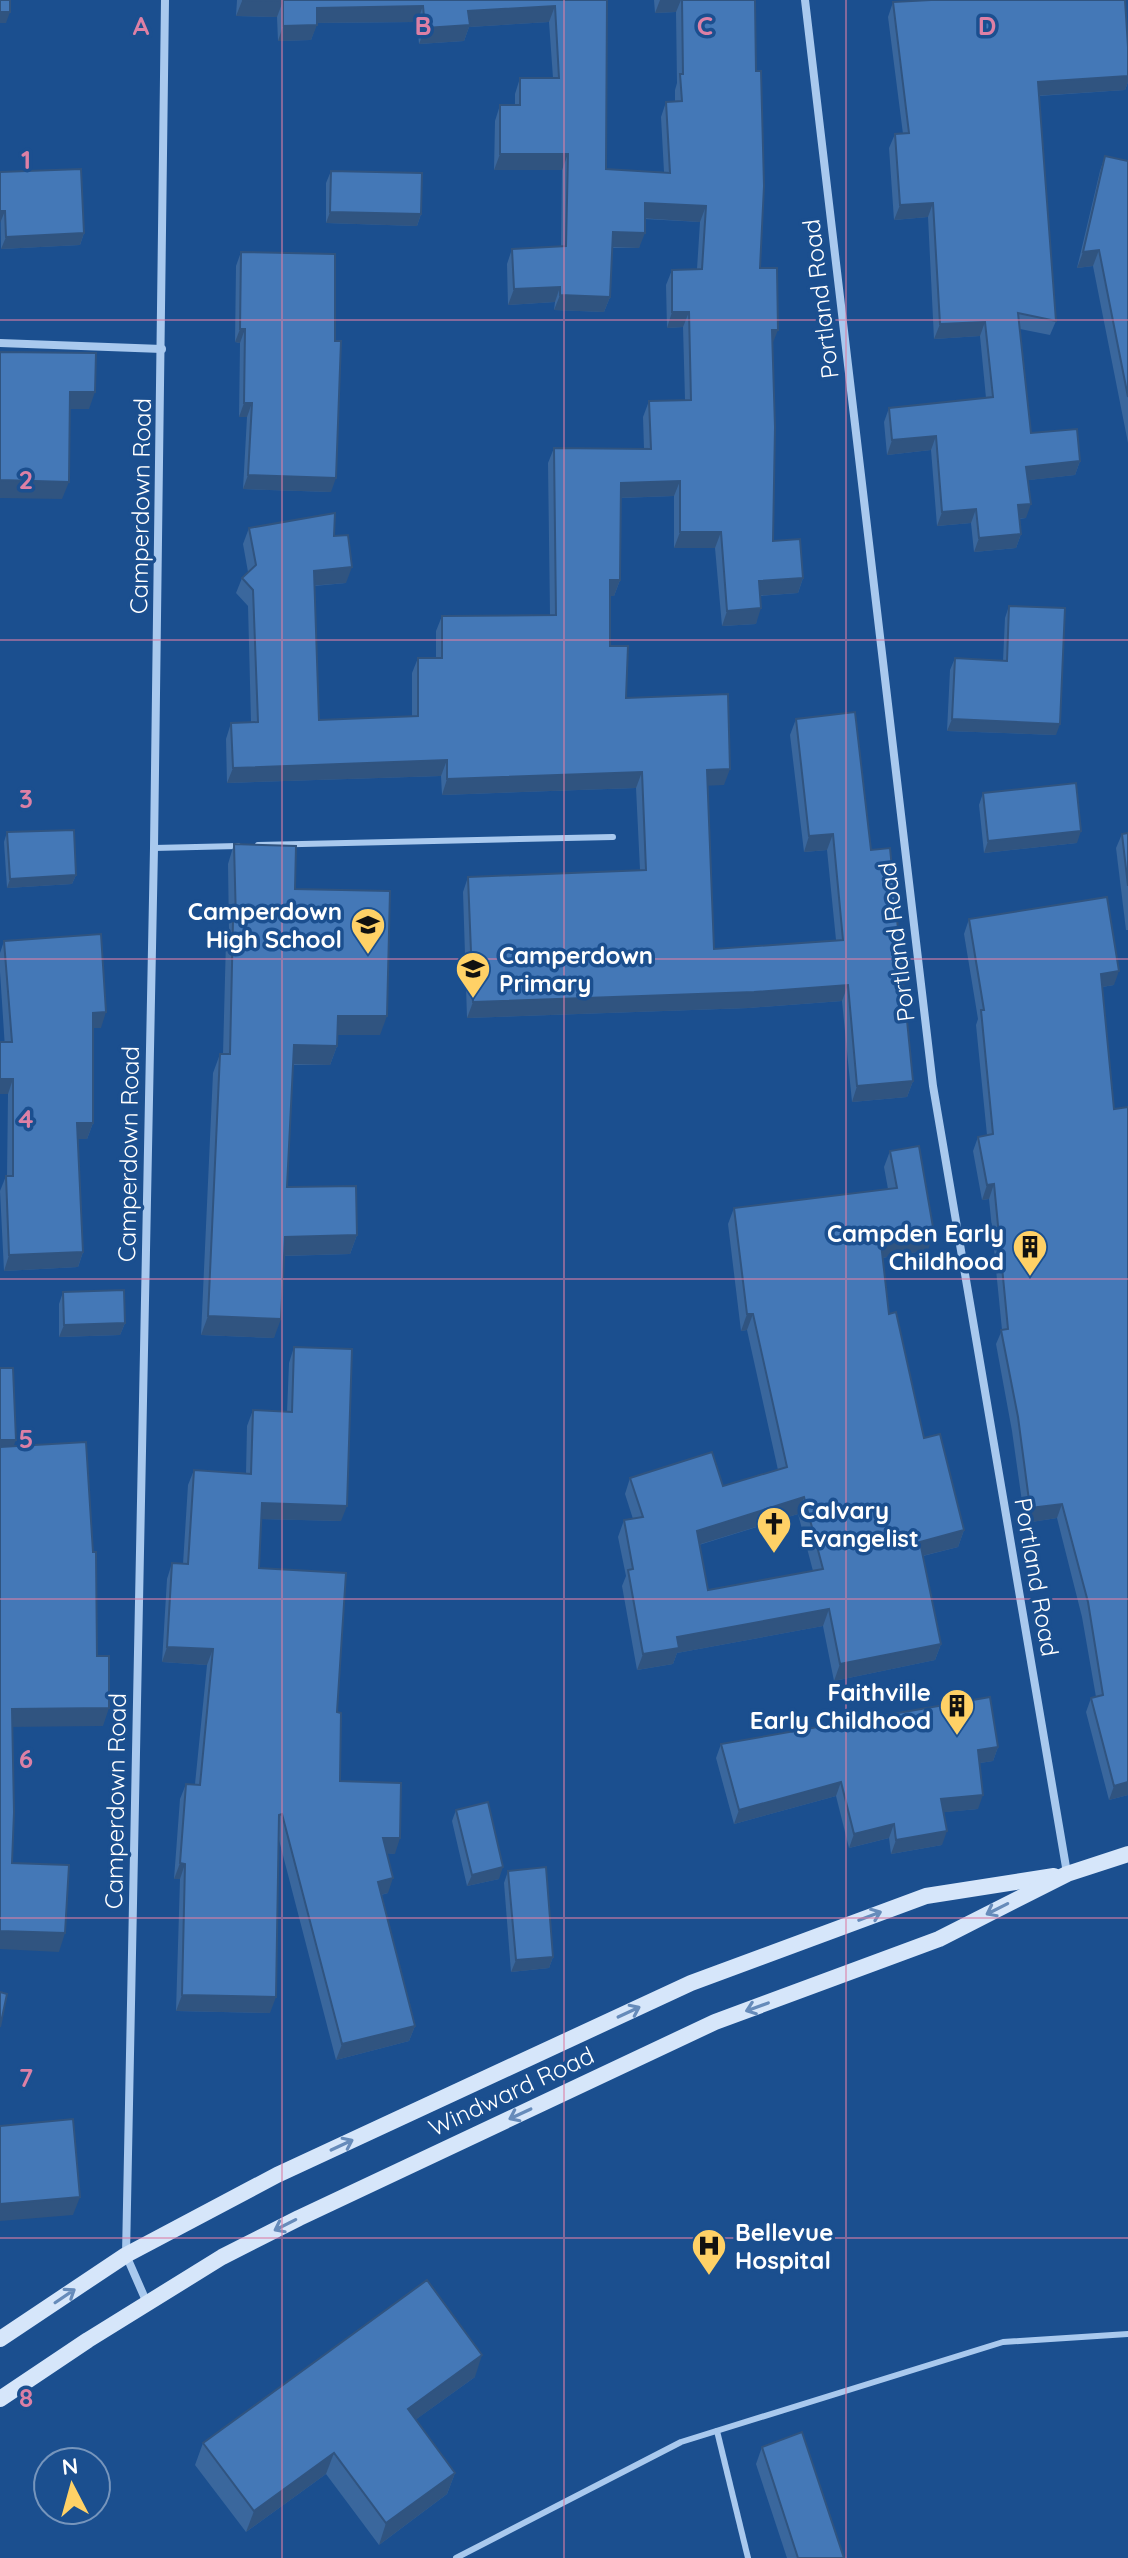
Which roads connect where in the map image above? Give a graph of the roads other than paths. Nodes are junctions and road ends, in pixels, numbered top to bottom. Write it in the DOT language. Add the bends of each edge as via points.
graph roads {
  1 [pos="165,0"];
  2 [pos="805,0"];
  3 [pos="0,343"];
  4 [pos="162,349"];
  5 [pos="613,837"];
  6 [pos="154,848"];
  7 [pos="1128,1854"];
  8 [pos="1067,1874"];
  9 [pos="126,2255"];
  10 [pos="147,2303"];
  11 [pos="1128,2334"];
  12 [pos="0,2339"];
  13 [pos="0,2399"];
  14 [pos="717,2431"];
  15 [pos="456,2558"];
  16 [pos="748,2558"];
  1 -- 4 [label="street, Camperdown Road"];
  2 -- 8 [label="street, Portland Road" via="933,1086"];
  3 -- 4 [label="street"];
  4 -- 6 [label="street, Camperdown Road"];
  5 -- 6 [label="lane"];
  6 -- 9 [label="street, Camperdown Road"];
  7 -- 8 [label="main road, Windward Road"];
  9 -- 8 [label="main road, Windward Road, one-way" via="277,2175 691,1983 926,1896"];
  8 -- 10 [label="main road, Windward Road, one-way" via="939,1939 715,2022 299,2218"];
  9 -- 10 [label="street, Camperdown Road"];
  12 -- 9 [label="main road, Windward Road, one-way"];
  10 -- 13 [label="main road, Windward Road"];
  11 -- 14 [label="lane" via="1003,2342"];
  14 -- 15 [label="lane" via="681,2442"];
  14 -- 16 [label="lane"];
}
